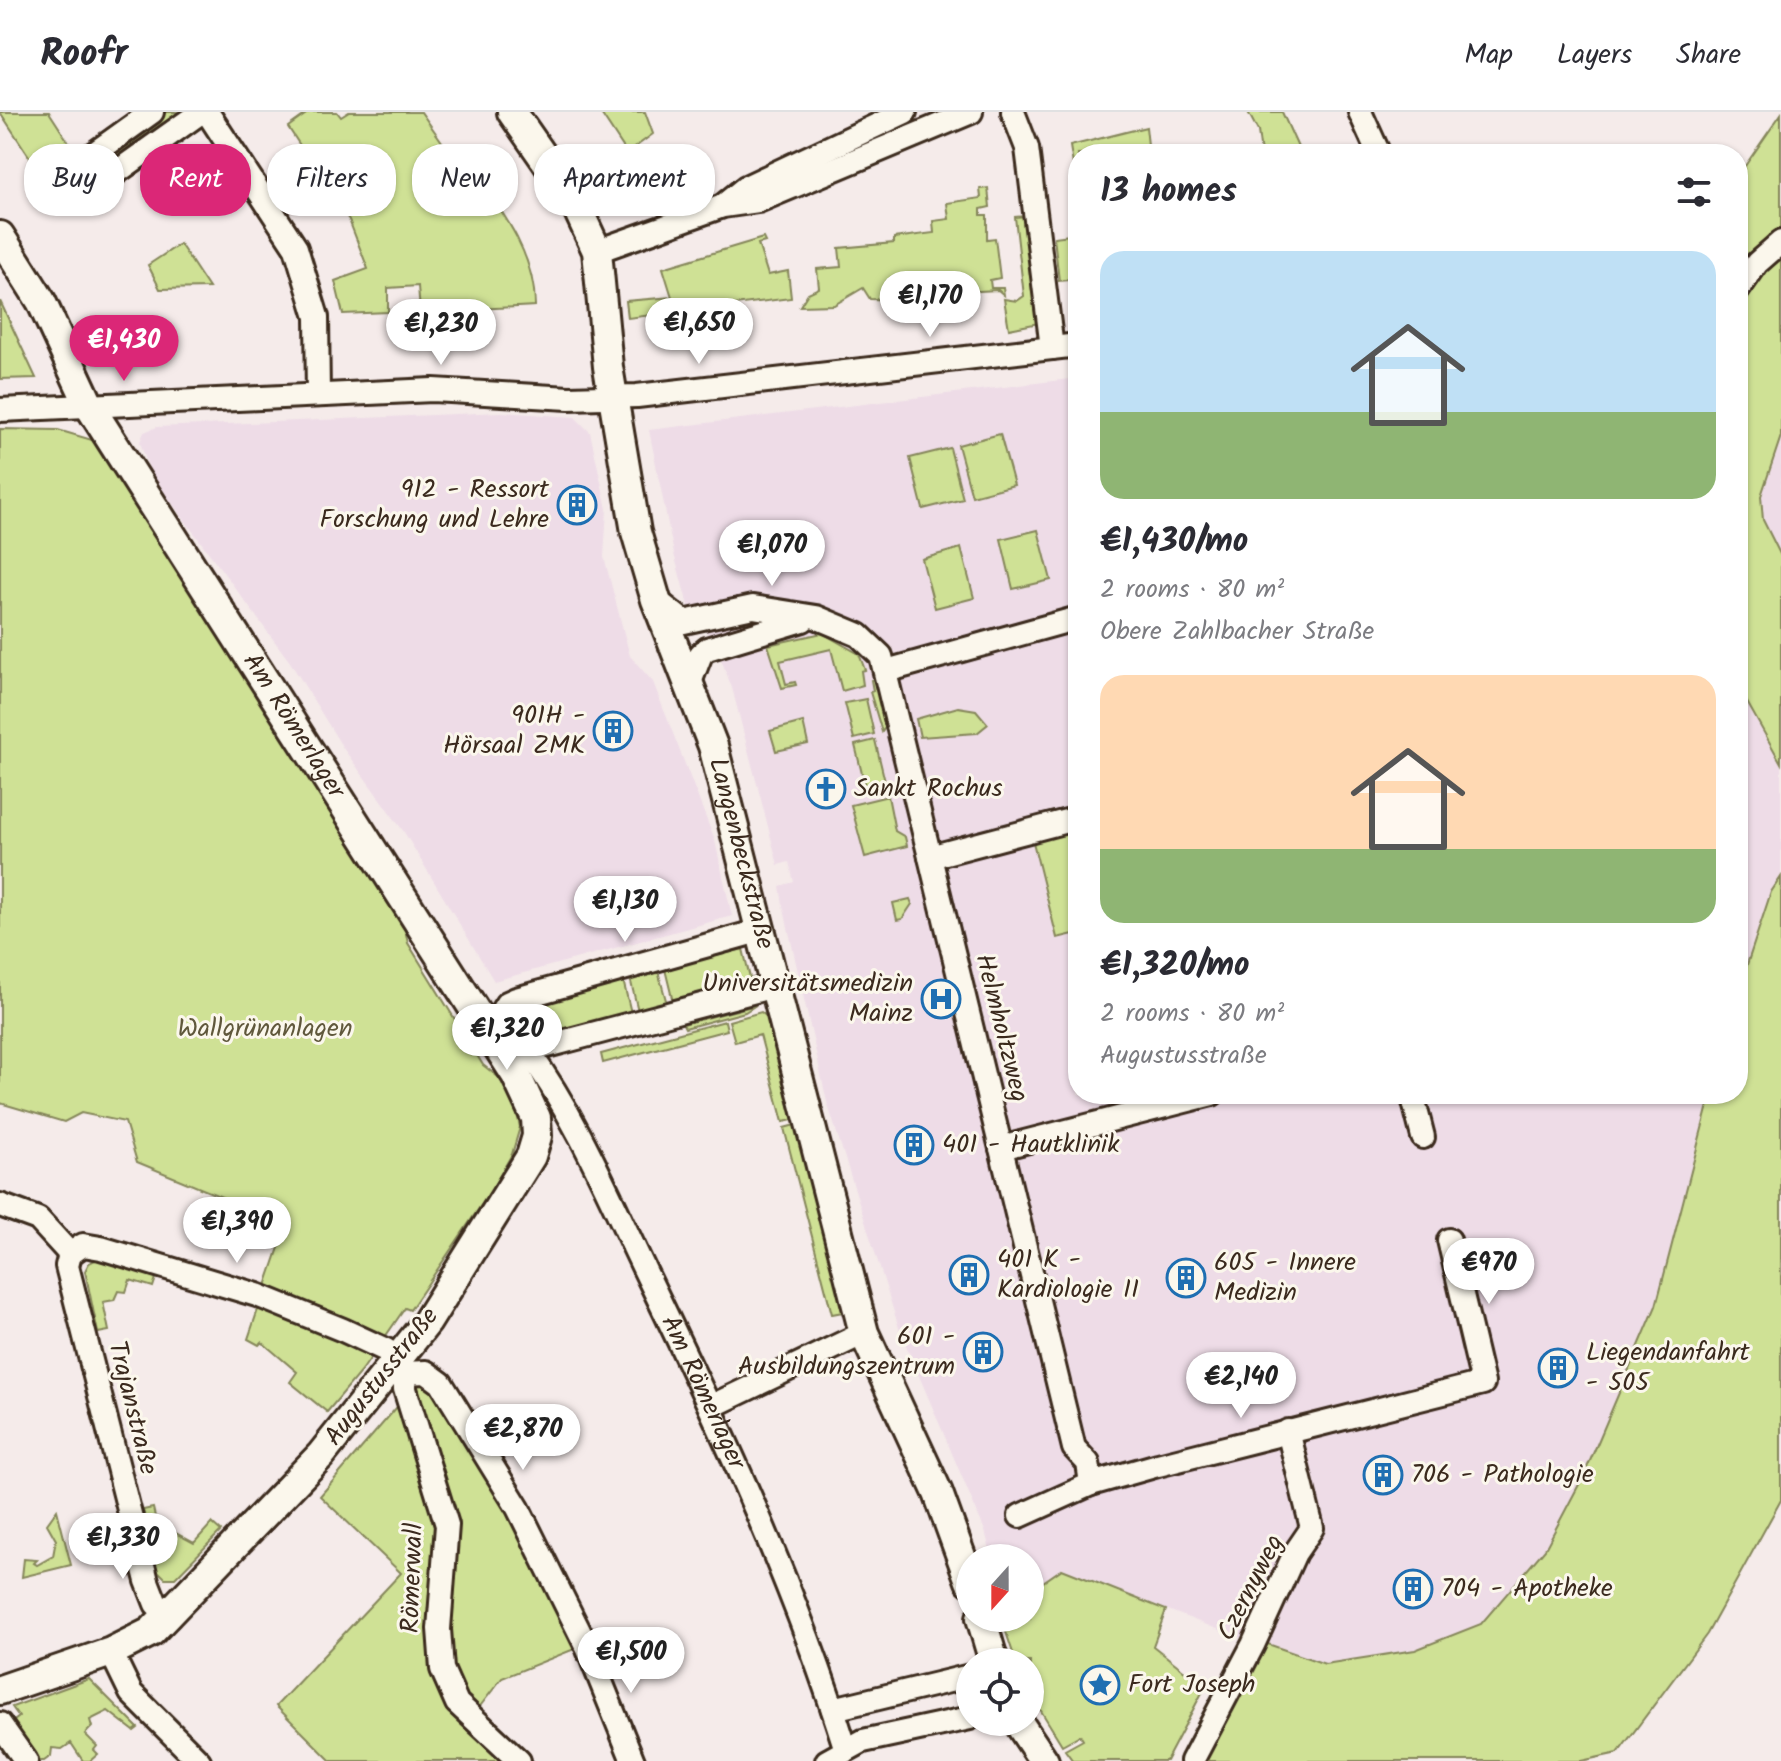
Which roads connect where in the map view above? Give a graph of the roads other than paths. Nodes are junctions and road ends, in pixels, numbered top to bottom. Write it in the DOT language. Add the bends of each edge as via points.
graph roads {
  1 [pos="152,112"];
  2 [pos="204,112"];
  3 [pos="512,112"];
  4 [pos="905,112"];
  5 [pos="971,112"];
  6 [pos="1013,112"];
  7 [pos="1360,112"];
  8 [pos="1374,144"];
  9 [pos="723,206"];
  10 [pos="0,236"];
  11 [pos="1781,242"];
  12 [pos="597,251"];
  13 [pos="1748,276"];
  14 [pos="1068,346"];
  15 [pos="1052,348"];
  16 [pos="318,395"];
  17 [pos="615,397"];
  18 [pos="90,407"];
  19 [pos="0,410"];
  20 [pos="656,600"];
  21 [pos="816,617"];
  22 [pos="1068,621"];
  23 [pos="886,671"];
  24 [pos="689,685"];
  25 [pos="1068,821"];
  26 [pos="930,857"];
  27 [pos="762,930"];
  28 [pos="774,986"];
  29 [pos="496,1029"];
  30 [pos="528,1051"];
  31 [pos="1173,1104"];
  32 [pos="1415,1104"];
  33 [pos="1423,1137"];
  34 [pos="1001,1148"];
  35 [pos="0,1205"];
  36 [pos="1449,1240"];
  37 [pos="70,1254"];
  38 [pos="864,1333"];
  39 [pos="401,1368"];
  40 [pos="710,1407"];
  41 [pos="1288,1431"];
  42 [pos="1091,1484"];
  43 [pos="1020,1516"];
  44 [pos="957,1544"];
  45 [pos="169,1617"];
  46 [pos="111,1652"];
  47 [pos="956,1679"];
  48 [pos="0,1690"];
  49 [pos="833,1709"];
  50 [pos="956,1721"];
  51 [pos="0,1724"];
  52 [pos="1027,1736"];
  53 [pos="836,1756"];
  54 [pos="26,1761"];
  55 [pos="199,1761"];
  56 [pos="519,1761"];
  57 [pos="633,1761"];
  58 [pos="1044,1761"];
  59 [pos="1192,1761"];
  1 -- 2 [label="street" via="71,170 63,184 72,195 86,194"];
  2 -- 16 [label="street" via="296,248 317,317"];
  3 -- 12 [label="main road, Langenbeckstraße" via="574,201"];
  4 -- 9 [label="street" via="746,187"];
  5 -- 9 [label="street" via="758,201"];
  6 -- 15 [label="street" via="1027,148"];
  7 -- 8 [label="street"];
  9 -- 12 [label="street"];
  10 -- 18 [label="main road, Am Römerlager" via="41,301"];
  11 -- 13 [label="street"];
  12 -- 17 [label="main road, Langenbeckstraße"];
  14 -- 15 [label="street"];
  15 -- 17 [label="street"];
  16 -- 17 [label="street" via="463,390"];
  16 -- 18 [label="street"];
  17 -- 20 [label="main road, Langenbeckstraße" via="636,532"];
  18 -- 19 [label="street"];
  18 -- 29 [label="main road, Am Römerlager"];
  20 -- 21 [label="street, Helmholtzweg" via="684,622 753,607"];
  20 -- 24 [label="main road, Langenbeckstraße"];
  21 -- 23 [label="street, Helmholtzweg" via="872,645"];
  21 -- 24 [label="street" via="707,649"];
  22 -- 23 [label="street"];
  23 -- 26 [label="street, Helmholtzweg"];
  24 -- 27 [label="main road, Langenbeckstraße" via="713,746"];
  25 -- 26 [label="street"];
  26 -- 34 [label="street, Helmholtzweg"];
  27 -- 28 [label="main road, Langenbeckstraße"];
  27 -- 29 [label="street" via="528,995"];
  28 -- 30 [label="street"];
  28 -- 38 [label="main road, Langenbeckstraße"];
  29 -- 30 [label="street"];
  29 -- 30 [label="street, Am Römerlager"];
  29 -- 39 [label="main road, Augustusstraße" via="529,1098 537,1136 531,1156"];
  30 -- 40 [label="street, Am Römerlager" via="568,1113"];
  31 -- 34 [label="street"];
  32 -- 33 [label="street"];
  34 -- 42 [label="street, Helmholtzweg" via="1074,1448 1088,1463"];
  35 -- 37 [label="street" via="38,1219"];
  36 -- 41 [label="street" via="1483,1383"];
  37 -- 39 [label="street" via="76,1247 91,1245 257,1295 386,1350"];
  37 -- 45 [label="street, Trajanstraße" via="67,1266 136,1541 154,1602"];
  38 -- 40 [label="street"];
  38 -- 44 [label="main road, Langenbeckstraße"];
  39 -- 45 [label="main road, Augustusstraße"];
  39 -- 56 [label="street, Römerwall" via="447,1525 439,1629 442,1669 457,1703"];
  39 -- 57 [label="street" via="426,1372 441,1383 518,1508 587,1647"];
  40 -- 49 [label="street, Am Römerlager" via="777,1555"];
  41 -- 42 [label="street"];
  41 -- 59 [label="street, Czernyweg" via="1312,1528"];
  42 -- 43 [label="street"];
  45 -- 46 [label="main road, Augustusstraße"];
  46 -- 48 [label="main road, Augustusstraße"];
  46 -- 55 [label="street" via="131,1693"];
  47 -- 49 [label="street"];
  49 -- 53 [label="street, Am Römerlager"];
  50 -- 53 [label="street" via="863,1741"];
  51 -- 54 [label="street"];
  52 -- 58 [label="main road"];
}
